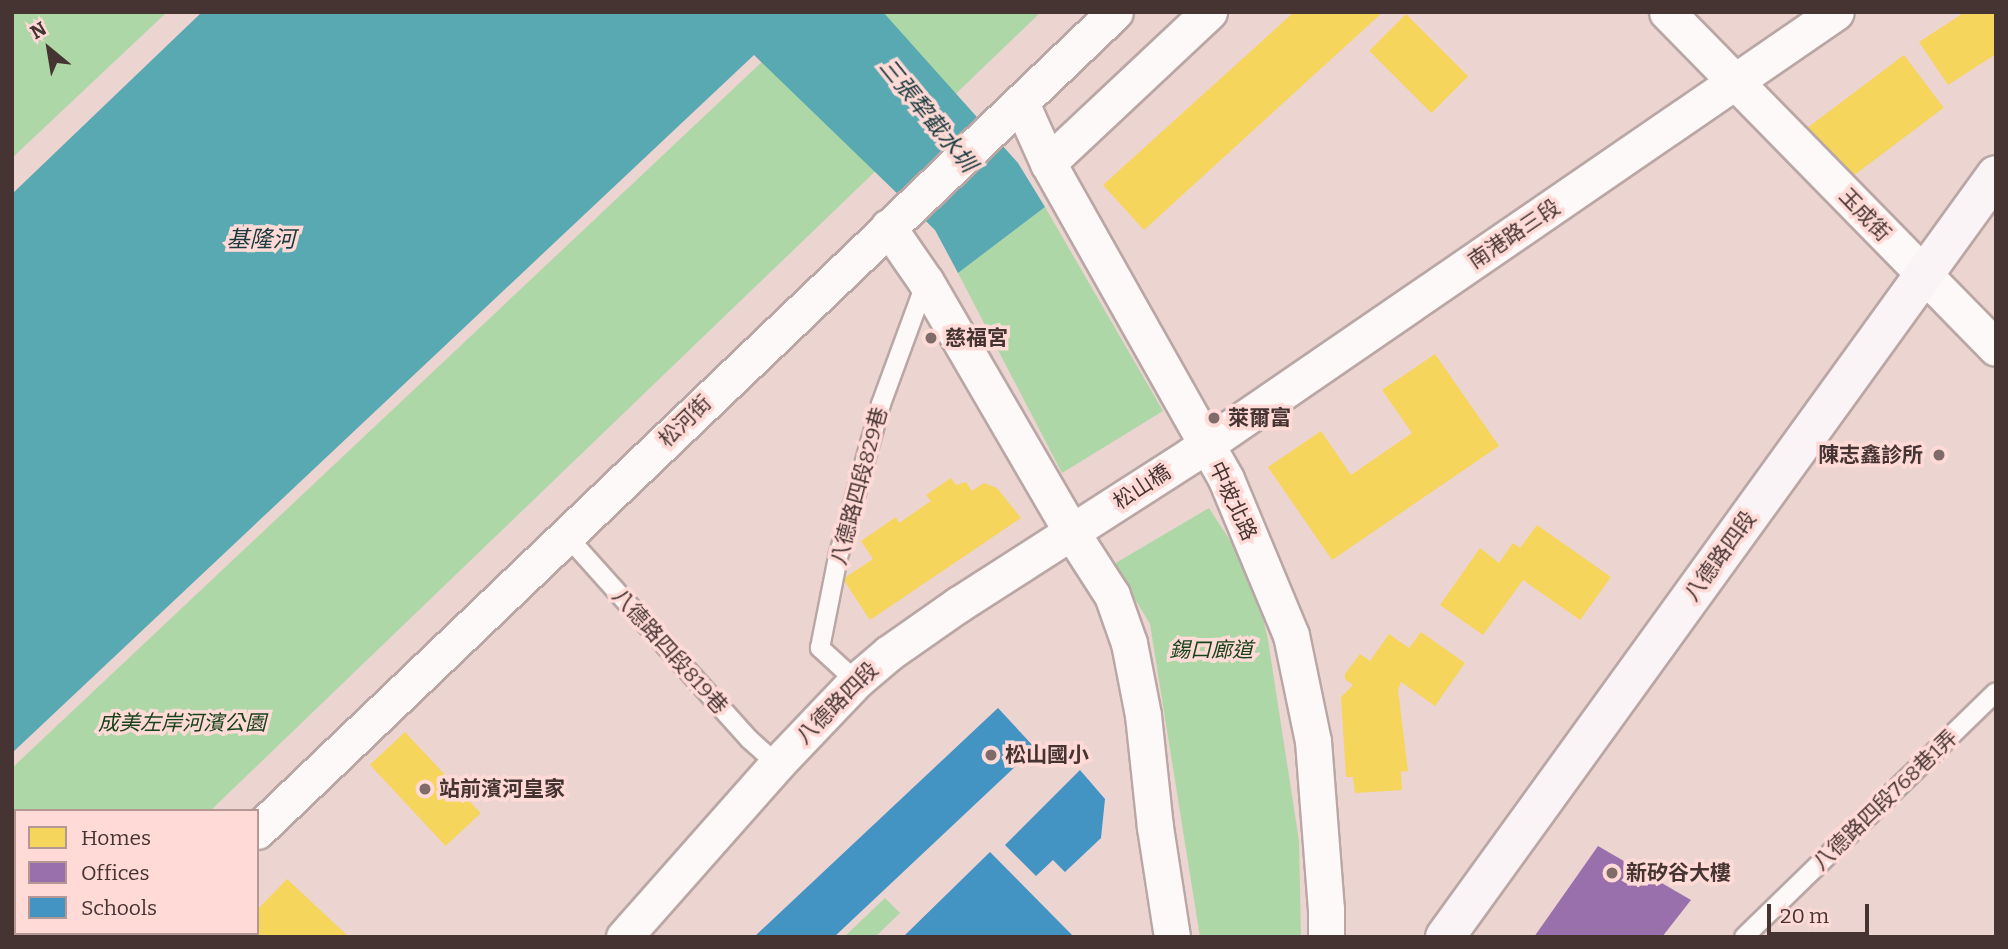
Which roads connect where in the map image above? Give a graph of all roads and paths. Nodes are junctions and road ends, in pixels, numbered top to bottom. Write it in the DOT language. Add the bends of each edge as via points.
graph roads {
  1 [pos="1115,12"];
  2 [pos="1209,12"];
  3 [pos="1667,12"];
  4 [pos="1836,12"];
  5 [pos="1735,82"];
  6 [pos="1008,114"];
  7 [pos="1048,163"];
  8 [pos="1996,175"];
  9 [pos="895,220"];
  10 [pos="1923,276"];
  11 [pos="926,282"];
  12 [pos="1996,348"];
  13 [pos="1198,450"];
  14 [pos="1082,526"];
  15 [pos="566,535"];
  16 [pos="856,681"];
  17 [pos="1996,692"];
  18 [pos="777,764"];
  19 [pos="259,829"];
  20 [pos="624,937"];
  21 [pos="1172,937"];
  22 [pos="1325,937"];
  23 [pos="1445,937"];
  24 [pos="1744,937"];
  1 -- 6 [label="street, 松河街"];
  2 -- 7 [label="street"];
  3 -- 5 [label="street, 玉成街"];
  4 -- 5 [label="street, 南港路三段"];
  5 -- 10 [label="street, 玉成街"];
  5 -- 13 [label="street, 南港路三段"];
  6 -- 7 [label="street, 中坡北路"];
  6 -- 9 [label="street, 松河街"];
  7 -- 13 [label="street, 中坡北路"];
  8 -- 10 [label="main road, 八德路四段"];
  9 -- 11 [label="street"];
  9 -- 15 [label="street, 松河街"];
  10 -- 12 [label="street, 玉成街"];
  10 -- 23 [label="main road, 八德路四段"];
  11 -- 14 [label="street"];
  11 -- 16 [label="lane, 八德路四段829巷" via="881,404 838,556 820,648"];
  13 -- 14 [label="street, 松山橋"];
  13 -- 22 [label="street, 中坡北路" via="1226,479 1291,635 1313,741"];
  14 -- 16 [label="street, 八德路四段" via="959,604"];
  14 -- 21 [label="street" via="1129,643"];
  15 -- 18 [label="lane, 八德路四段819巷" via="749,739"];
  15 -- 19 [label="street, 松河街"];
  16 -- 18 [label="street, 八德路四段"];
  17 -- 24 [label="lane, 八德路四段768巷1弄"];
  18 -- 20 [label="street, 八德路四段"];
}
